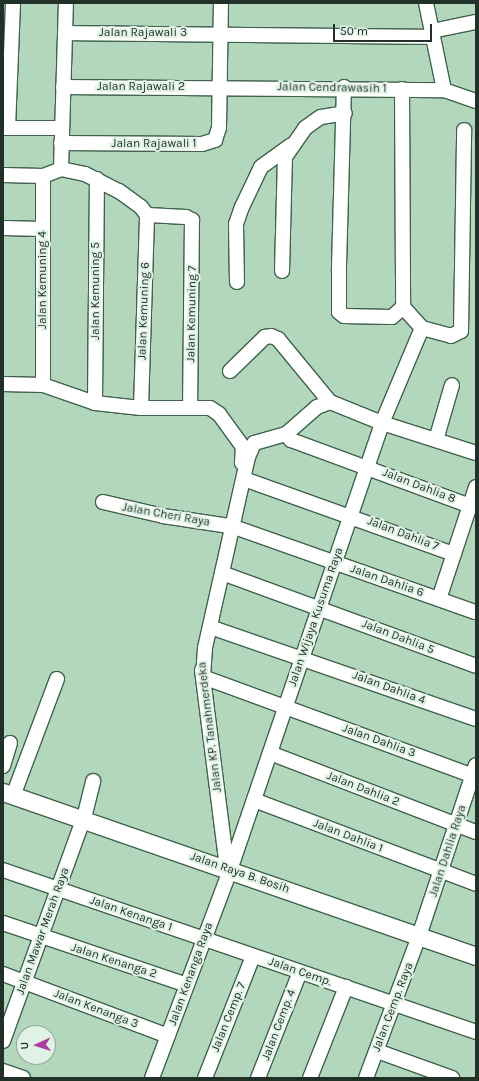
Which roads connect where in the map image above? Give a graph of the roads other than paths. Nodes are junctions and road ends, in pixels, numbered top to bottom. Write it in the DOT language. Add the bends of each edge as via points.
graph roads {
  1 [pos="13,3"];
  2 [pos="66,3"];
  3 [pos="221,3"];
  4 [pos="426,3"];
  5 [pos="476,22"];
  6 [pos="65,33"];
  7 [pos="220,34"];
  8 [pos="433,34"];
  9 [pos="63,87"];
  10 [pos="220,87"];
  11 [pos="344,87"];
  12 [pos="402,89"];
  13 [pos="444,90"];
  14 [pos="476,101"];
  15 [pos="345,113"];
  16 [pos="6,128"];
  17 [pos="62,128"];
  18 [pos="464,130"];
  19 [pos="62,143"];
  20 [pos="291,146"];
  21 [pos="61,169"];
  22 [pos="3,175"];
  23 [pos="43,176"];
  24 [pos="97,179"];
  25 [pos="146,215"];
  26 [pos="3,228"];
  27 [pos="43,229"];
  28 [pos="282,271"];
  29 [pos="237,282"];
  30 [pos="403,307"];
  31 [pos="422,328"];
  32 [pos="230,370"];
  33 [pos="3,384"];
  34 [pos="42,384"];
  35 [pos="452,385"];
  36 [pos="330,402"];
  37 [pos="95,403"];
  38 [pos="141,408"];
  39 [pos="190,408"];
  40 [pos="382,423"];
  41 [pos="286,434"];
  42 [pos="436,440"];
  43 [pos="249,445"];
  44 [pos="476,453"];
  45 [pos="368,467"];
  46 [pos="244,479"];
  47 [pos="476,487"];
  48 [pos="103,502"];
  49 [pos="470,506"];
  50 [pos="351,515"];
  51 [pos="231,527"];
  52 [pos="454,554"];
  53 [pos="335,563"];
  54 [pos="222,573"];
  55 [pos="439,600"];
  56 [pos="320,608"];
  57 [pos="476,612"];
  58 [pos="210,627"];
  59 [pos="303,657"];
  60 [pos="476,666"];
  61 [pos="203,677"];
  62 [pos="57,680"];
  63 [pos="286,707"];
  64 [pos="476,719"];
  65 [pos="10,743"];
  66 [pos="270,753"];
  67 [pos="3,766"];
  68 [pos="475,772"];
  69 [pos="93,781"];
  70 [pos="8,794"];
  71 [pos="254,800"];
  72 [pos="82,821"];
  73 [pos="457,825"];
  74 [pos="476,832"];
  75 [pos="227,868"];
  76 [pos="3,870"];
  77 [pos="442,871"];
  78 [pos="476,884"];
  79 [pos="59,889"];
  80 [pos="3,923"];
  81 [pos="419,936"];
  82 [pos="41,937"];
  83 [pos="204,939"];
  84 [pos="253,956"];
  85 [pos="476,956"];
  86 [pos="300,972"];
  87 [pos="3,974"];
  88 [pos="25,981"];
  89 [pos="187,985"];
  90 [pos="346,988"];
  91 [pos="395,1004"];
  92 [pos="476,1032"];
  93 [pos="4,1033"];
  94 [pos="168,1036"];
  95 [pos="376,1051"];
  96 [pos="3,1071"];
  97 [pos="22,1078"];
  98 [pos="152,1078"];
  99 [pos="205,1078"];
  100 [pos="258,1078"];
  101 [pos="310,1078"];
  102 [pos="366,1078"];
  103 [pos="452,1078"];
  1 -- 16 [label="street"];
  2 -- 6 [label="street"];
  3 -- 7 [label="street, Jalan Rajawali 1"];
  4 -- 8 [label="street"];
  5 -- 8 [label="street, Jalan Rajawali 3"];
  6 -- 7 [label="street, Jalan Rajawali 3"];
  6 -- 9 [label="street"];
  7 -- 8 [label="street, Jalan Rajawali 3"];
  7 -- 10 [label="street, Jalan Rajawali 1"];
  8 -- 13 [label="street"];
  9 -- 10 [label="street, Jalan Rajawali 2"];
  9 -- 17 [label="street"];
  10 -- 11 [label="street, Jalan Cendrawasih 1"];
  10 -- 19 [label="street, Jalan Rajawali 1" via="219,128 216,140 210,143"];
  11 -- 12 [label="street, Jalan Cendrawasih 1"];
  11 -- 15 [label="street"];
  12 -- 13 [label="street, Jalan Cendrawasih 1"];
  12 -- 30 [label="street"];
  13 -- 14 [label="street, Jalan Cendrawasih 1"];
  15 -- 20 [label="street" via="321,117 305,128"];
  15 -- 30 [label="street" via="339,312 344,316 392,317"];
  16 -- 17 [label="street"];
  17 -- 19 [label="street"];
  18 -- 31 [label="street" via="461,331 451,336"];
  19 -- 21 [label="street"];
  20 -- 28 [label="street" via="285,157"];
  20 -- 29 [label="street" via="261,167 242,207 236,224"];
  21 -- 23 [label="street"];
  21 -- 24 [label="street"];
  22 -- 23 [label="street"];
  23 -- 27 [label="street, Jalan Kemuning 4"];
  24 -- 25 [label="street" via="125,195 141,207"];
  24 -- 37 [label="street, Jalan Kemuning 5"];
  25 -- 38 [label="street, Jalan Kemuning 6"];
  25 -- 39 [label="street, Jalan Kemuning 7" via="186,217 192,220"];
  26 -- 27 [label="street"];
  27 -- 34 [label="street, Jalan Kemuning 4"];
  30 -- 31 [label="street"];
  31 -- 40 [label="street, Jalan Wijaya Kusuma Raya"];
  32 -- 36 [label="street" via="265,337 271,336 278,339"];
  33 -- 34 [label="street"];
  34 -- 37 [label="street"];
  35 -- 42 [label="street"];
  36 -- 40 [label="street"];
  36 -- 41 [label="street" via="317,408"];
  37 -- 38 [label="street"];
  38 -- 39 [label="street"];
  39 -- 43 [label="street" via="210,408"];
  40 -- 42 [label="street"];
  40 -- 45 [label="street, Jalan Wijaya Kusuma Raya"];
  41 -- 43 [label="street"];
  41 -- 45 [label="street, Jalan Dahlia 8" via="291,440"];
  42 -- 44 [label="street"];
  43 -- 46 [label="street"];
  43 -- 51 [label="street, Jalan KP. Tanahmerdeka"];
  45 -- 49 [label="street, Jalan Dahlia 8"];
  45 -- 50 [label="street, Jalan Wijaya Kusuma Raya"];
  46 -- 50 [label="street, Jalan Dahlia 7"];
  46 -- 51 [label="street"];
  47 -- 49 [label="street"];
  48 -- 51 [label="street, Jalan Cheri Raya" via="163,516"];
  49 -- 52 [label="street"];
  50 -- 52 [label="street, Jalan Dahlia 7"];
  50 -- 53 [label="street, Jalan Wijaya Kusuma Raya"];
  51 -- 53 [label="street, Jalan Cheri Raya"];
  51 -- 54 [label="street"];
  51 -- 61 [label="street, Jalan KP. Tanahmerdeka" via="205,625 201,650"];
  52 -- 55 [label="street"];
  53 -- 55 [label="street, Jalan Dahlia 6"];
  53 -- 56 [label="street, Jalan Wijaya Kusuma Raya"];
  54 -- 56 [label="street, Jalan Dahlia 5"];
  54 -- 58 [label="street"];
  55 -- 57 [label="street, Jalan Dahlia 6"];
  56 -- 59 [label="street, Jalan Wijaya Kusuma Raya"];
  56 -- 60 [label="street, Jalan Dahlia 5"];
  58 -- 59 [label="street, Jalan Dahlia 4"];
  58 -- 61 [label="street"];
  59 -- 63 [label="street, Jalan Wijaya Kusuma Raya"];
  59 -- 64 [label="street, Jalan Dahlia 4"];
  61 -- 63 [label="street, Jalan Dahlia 3"];
  61 -- 75 [label="street, Jalan KP. Tanahmerdeka"];
  62 -- 70 [label="street"];
  63 -- 66 [label="street, Jalan Wijaya Kusuma Raya"];
  63 -- 68 [label="street, Jalan Dahlia 3"];
  65 -- 67 [label="street"];
  66 -- 71 [label="street, Jalan Wijaya Kusuma Raya"];
  66 -- 73 [label="street, Jalan Dahlia 2"];
  68 -- 73 [label="street, Jalan Dahlia Raya"];
  69 -- 72 [label="street, Jalan Mawar Merah Raya"];
  70 -- 72 [label="main road, Jalan Raya B. Bosih"];
  71 -- 75 [label="street, Jalan Wijaya Kusuma Raya"];
  71 -- 77 [label="street, Jalan Dahlia 1"];
  72 -- 75 [label="main road, Jalan Raya B. Bosih"];
  72 -- 79 [label="street, Jalan Mawar Merah Raya"];
  73 -- 74 [label="street, Jalan Dahlia 2"];
  73 -- 77 [label="street, Jalan Dahlia Raya"];
  75 -- 81 [label="main road, Jalan Raya B. Bosih"];
  75 -- 83 [label="street, Jalan Kenanga Raya"];
  76 -- 79 [label="street, Jalan Kenanga 1"];
  77 -- 78 [label="street, Jalan Dahlia 1"];
  77 -- 81 [label="street, Jalan Dahlia Raya"];
  79 -- 82 [label="street, Jalan Mawar Merah Raya"];
  79 -- 83 [label="street, Jalan Kenanga 1"];
  80 -- 82 [label="street, Jalan Kenanga 2"];
  81 -- 85 [label="main road, Jalan Raya B. Bosih"];
  81 -- 91 [label="street, Jalan Cemp. Raya"];
  82 -- 88 [label="street, Jalan Mawar Merah Raya"];
  82 -- 89 [label="street, Jalan Kenanga 2"];
  83 -- 84 [label="street, Jalan Cemp."];
  83 -- 89 [label="street, Jalan Kenanga Raya"];
  84 -- 86 [label="street, Jalan Cemp."];
  84 -- 99 [label="street, Jalan Cemp. 7"];
  86 -- 90 [label="street, Jalan Cemp."];
  86 -- 100 [label="street, Jalan Cemp. 4"];
  87 -- 88 [label="street, Jalan Kenanga 3"];
  88 -- 93 [label="street, Jalan Mawar Merah Raya"];
  88 -- 94 [label="street, Jalan Kenanga 3"];
  89 -- 94 [label="street, Jalan Kenanga Raya"];
  90 -- 91 [label="street, Jalan Cemp."];
  90 -- 101 [label="street"];
  91 -- 92 [label="street, Jalan Cemp."];
  91 -- 95 [label="street, Jalan Cemp. Raya"];
  94 -- 98 [label="street, Jalan Kenanga Raya"];
  95 -- 102 [label="street, Jalan Cemp. Raya"];
  95 -- 103 [label="street"];
  96 -- 97 [label="street"];
}
